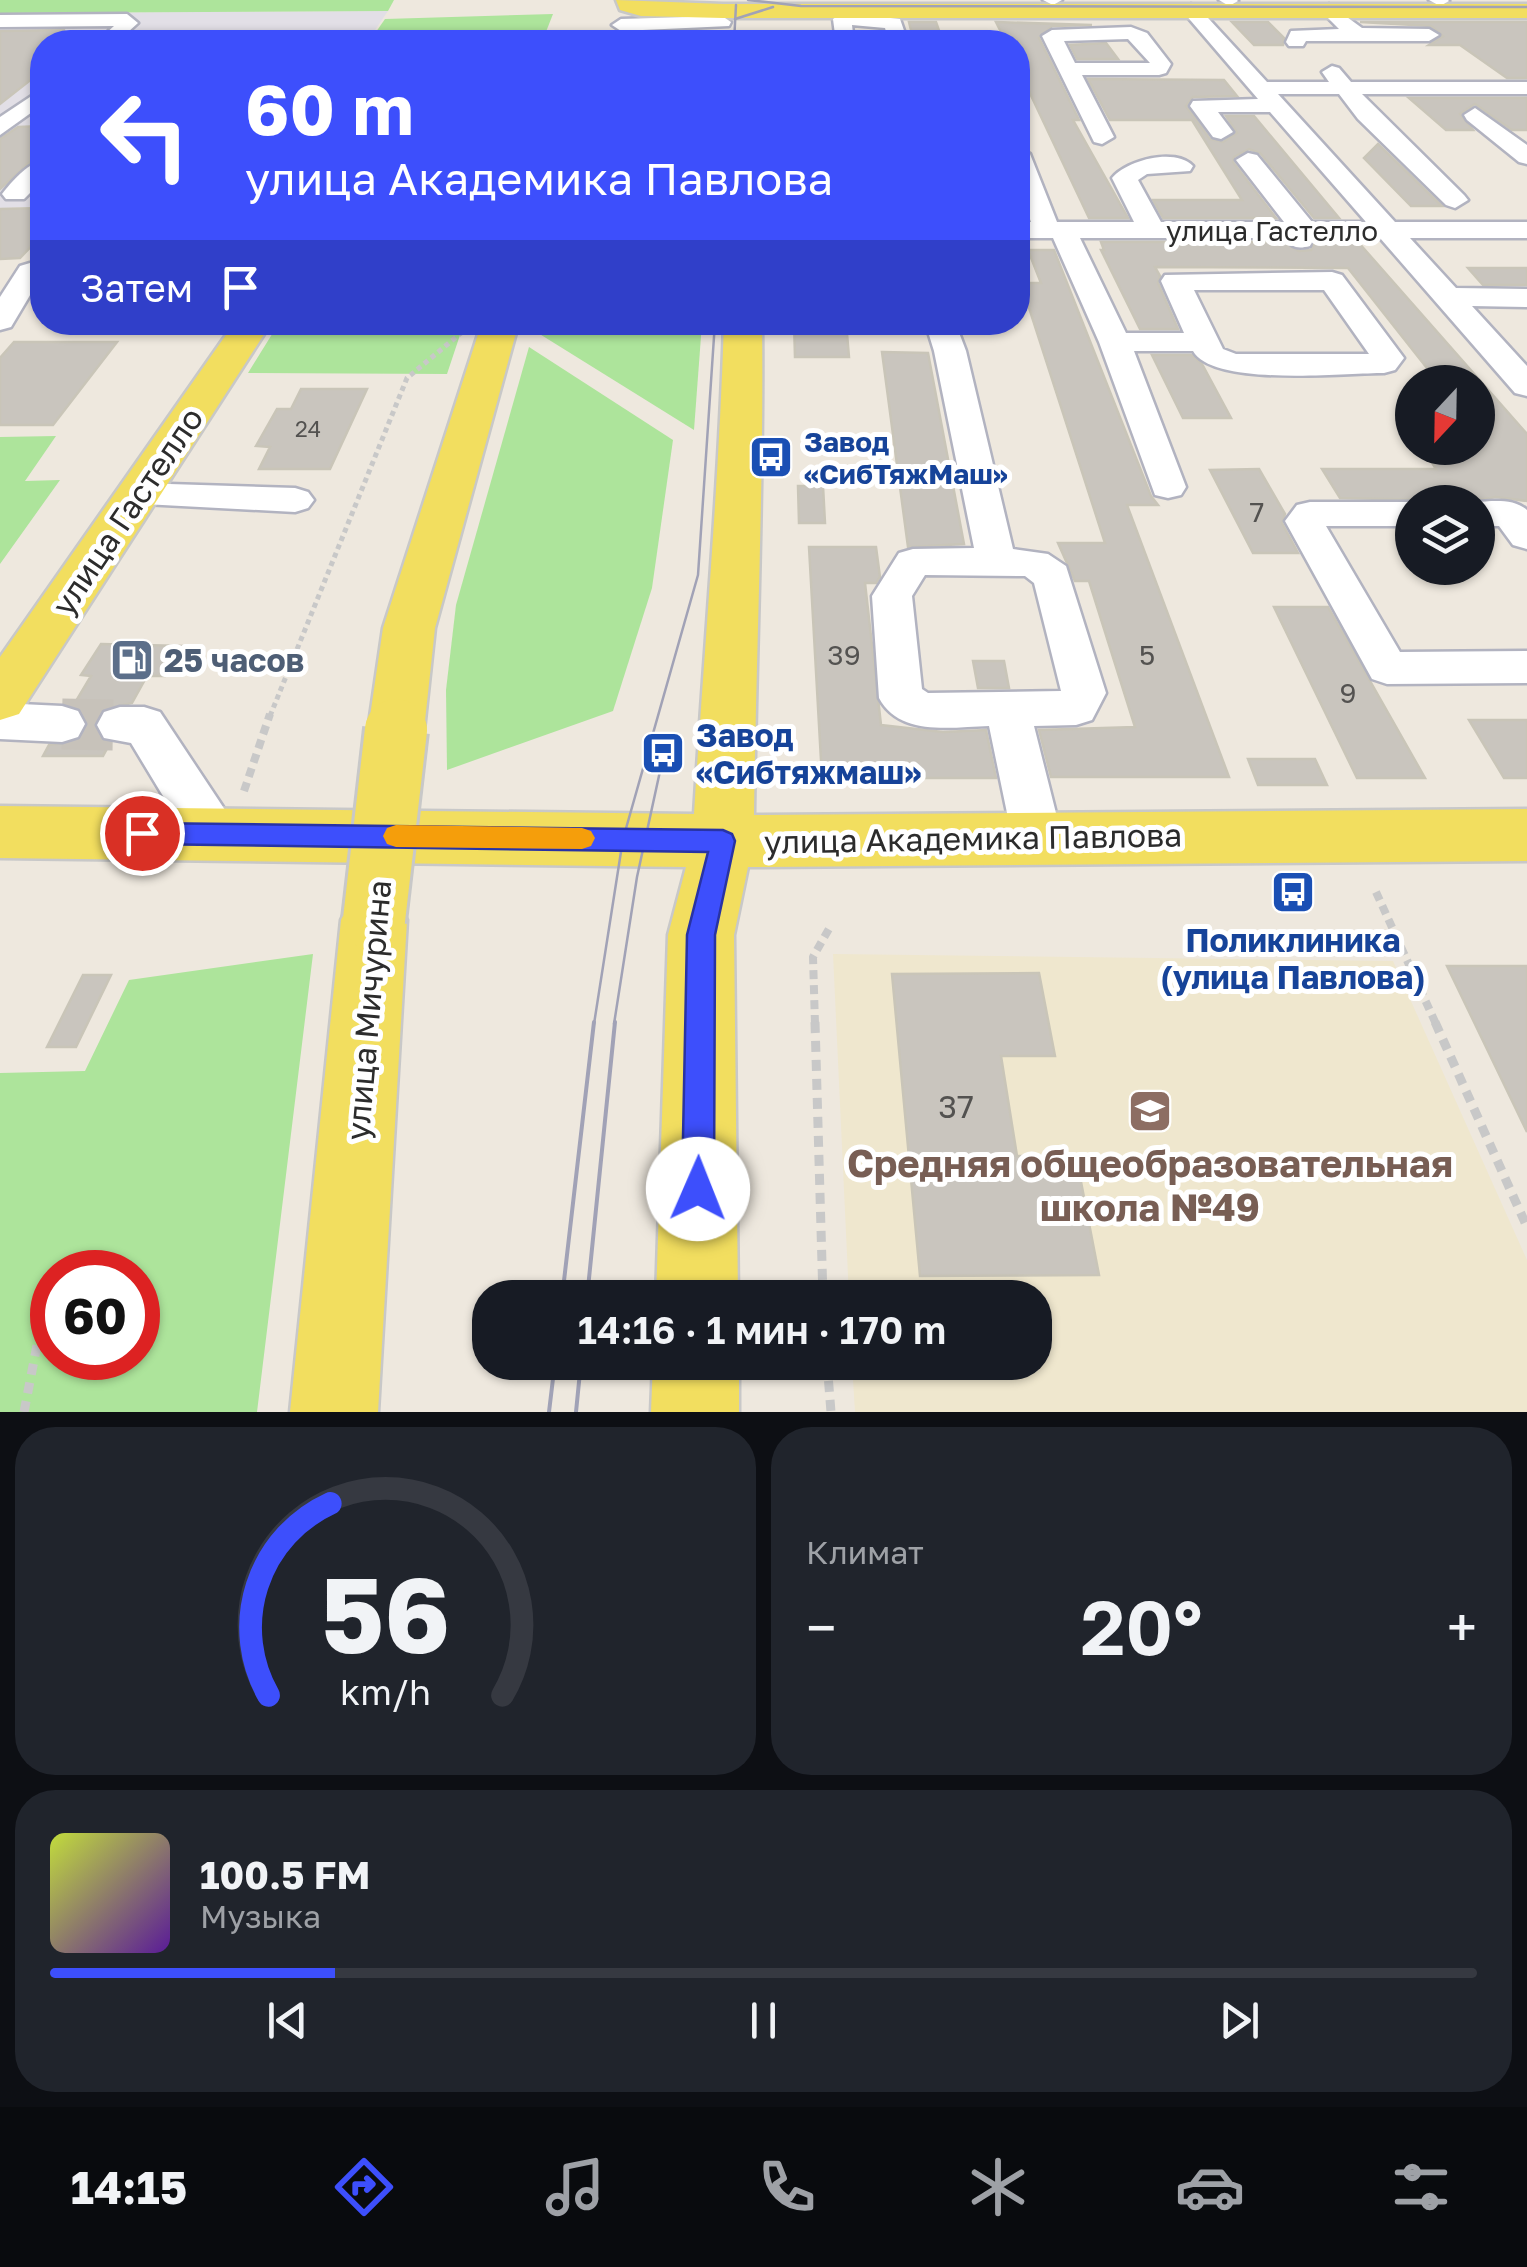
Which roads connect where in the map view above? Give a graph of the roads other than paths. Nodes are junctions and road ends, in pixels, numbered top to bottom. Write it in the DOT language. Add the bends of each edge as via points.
graph roads {
  1 [pos="974,0"];
  2 [pos="1052,0"];
  3 [pos="1228,0"];
  4 [pos="1439,1"];
  5 [pos="1527,1"];
  6 [pos="1191,10"];
  7 [pos="1329,10"];
  8 [pos="1527,11"];
  9 [pos="753,15"];
  10 [pos="844,15"];
  11 [pos="624,18"];
  12 [pos="723,19"];
  13 [pos="0,21"];
  14 [pos="121,30"];
  15 [pos="667,30"];
  16 [pos="692,30"];
  17 [pos="845,30"];
  18 [pos="895,30"];
  19 [pos="1358,34"];
  20 [pos="1429,35"];
  21 [pos="1296,42"];
  22 [pos="1424,64"];
  23 [pos="1068,69"];
  24 [pos="1334,74"];
  25 [pos="1385,74"];
  26 [pos="1260,88"];
  27 [pos="1500,88"];
  28 [pos="1527,88"];
  29 [pos="30,105"];
  30 [pos="1276,106"];
  31 [pos="1366,114"];
  32 [pos="1402,114"];
  33 [pos="1510,114"];
  34 [pos="6,124"];
  35 [pos="1221,132"];
  36 [pos="1102,137"];
  37 [pos="1527,158"];
  38 [pos="1248,160"];
  39 [pos="1181,166"];
  40 [pos="1030,179"];
  41 [pos="30,180"];
  42 [pos="15,194"];
  43 [pos="1455,200"];
  44 [pos="1030,230"];
  45 [pos="1055,230"];
  46 [pos="1152,230"];
  47 [pos="1298,230"];
  48 [pos="1387,230"];
  49 [pos="1527,230"];
  50 [pos="24,272"];
  51 [pos="1332,281"];
  52 [pos="1448,297"];
  53 [pos="1527,298"];
  54 [pos="0,322"];
  55 [pos="245,335"];
  56 [pos="496,335"];
  57 [pos="743,335"];
  58 [pos="944,335"];
  59 [pos="1114,342"];
  60 [pos="1204,342"];
  61 [pos="1527,386"];
  62 [pos="1168,488"];
  63 [pos="138,495"];
  64 [pos="295,500"];
  65 [pos="1395,514"];
  66 [pos="1495,514"];
  67 [pos="1527,536"];
  68 [pos="996,561"];
  69 [pos="1527,667"];
  70 [pos="0,699"];
  71 [pos="1008,710"];
  72 [pos="0,721"];
  73 [pos="62,724"];
  74 [pos="132,725"];
  75 [pos="228,812"];
  76 [pos="0,832"];
  77 [pos="1527,835"];
  78 [pos="1037,837"];
  79 [pos="723,841"];
  80 [pos="697,1280"];
  81 [pos="696,1380"];
  82 [pos="334,1412"];
  83 [pos="695,1412"];
  1 -- 2 [label="main road"];
  2 -- 3 [label="main road"];
  3 -- 4 [label="main road"];
  4 -- 5 [label="main road"];
  6 -- 7 [label="main road"];
  6 -- 10 [label="main road"];
  6 -- 26 [label="street" via="1218,52"];
  7 -- 8 [label="main road"];
  7 -- 19 [label="street"];
  9 -- 10 [label="main road"];
  9 -- 12 [label="main road"];
  10 -- 17 [label="street"];
  10 -- 18 [label="street" via="894,23"];
  11 -- 12 [label="main road"];
  11 -- 15 [label="street"];
  12 -- 16 [label="street"];
  13 -- 14 [label="street" via="127,20"];
  19 -- 20 [label="street"];
  19 -- 21 [label="street" via="1298,34"];
  22 -- 27 [label="street" via="1438,71 1477,71"];
  23 -- 23 [label="street" via="1052,36 1131,34 1163,54 1159,69"];
  23 -- 36 [label="street"];
  24 -- 25 [label="street"];
  24 -- 26 [label="street"];
  24 -- 27 [label="street"];
  24 -- 31 [label="street"];
  26 -- 30 [label="street"];
  27 -- 28 [label="street"];
  29 -- 34 [label="street"];
  30 -- 35 [label="street" via="1201,106"];
  30 -- 48 [label="street"];
  31 -- 32 [label="street"];
  31 -- 43 [label="street"];
  33 -- 37 [label="street" via="1466,115"];
  38 -- 47 [label="street"];
  39 -- 46 [label="street" via="1142,168 1124,178"];
  40 -- 45 [label="street"];
  41 -- 42 [label="street"];
  44 -- 45 [label="street, улица Гастелло"];
  45 -- 46 [label="street, улица Гастелло"];
  45 -- 59 [label="street"];
  46 -- 47 [label="street, улица Гастелло"];
  47 -- 48 [label="street, улица Гастелло"];
  47 -- 51 [label="street"];
  48 -- 49 [label="street, улица Гастелло"];
  48 -- 52 [label="street"];
  50 -- 54 [label="street"];
  51 -- 60 [label="street" via="1175,281"];
  51 -- 60 [label="street" via="1388,358 1384,364 1232,364 1210,355"];
  52 -- 53 [label="street"];
  52 -- 61 [label="street"];
  55 -- 63 [label="main road, улица Гастелло"];
  56 -- 82 [label="main road, улица Мичурина, bridge" via="409,628 374,920"];
  57 -- 79 [label="main road"];
  58 -- 68 [label="street"];
  59 -- 60 [label="street"];
  59 -- 62 [label="street"];
  63 -- 64 [label="street"];
  63 -- 70 [label="main road, улица Гастелло"];
  65 -- 69 [label="street" via="1310,514 1304,521 1388,668"];
  66 -- 67 [label="street" via="1510,514"];
  68 -- 71 [label="street" via="1034,563 1052,576 1084,693 1076,708"];
  68 -- 71 [label="street" via="913,562 892,596 902,698 920,710"];
  71 -- 78 [label="street"];
  72 -- 73 [label="street"];
  74 -- 75 [label="street"];
  75 -- 76 [label="main road, улица Академика Павлова"];
  75 -- 79 [label="main road, улица Академика Павлова"];
  77 -- 78 [label="main road, улица Академика Павлова"];
  78 -- 79 [label="main road, улица Академика Павлова"];
  79 -- 80 [label="main road" via="701,935"];
  81 -- 83 [label="main road"];
}
